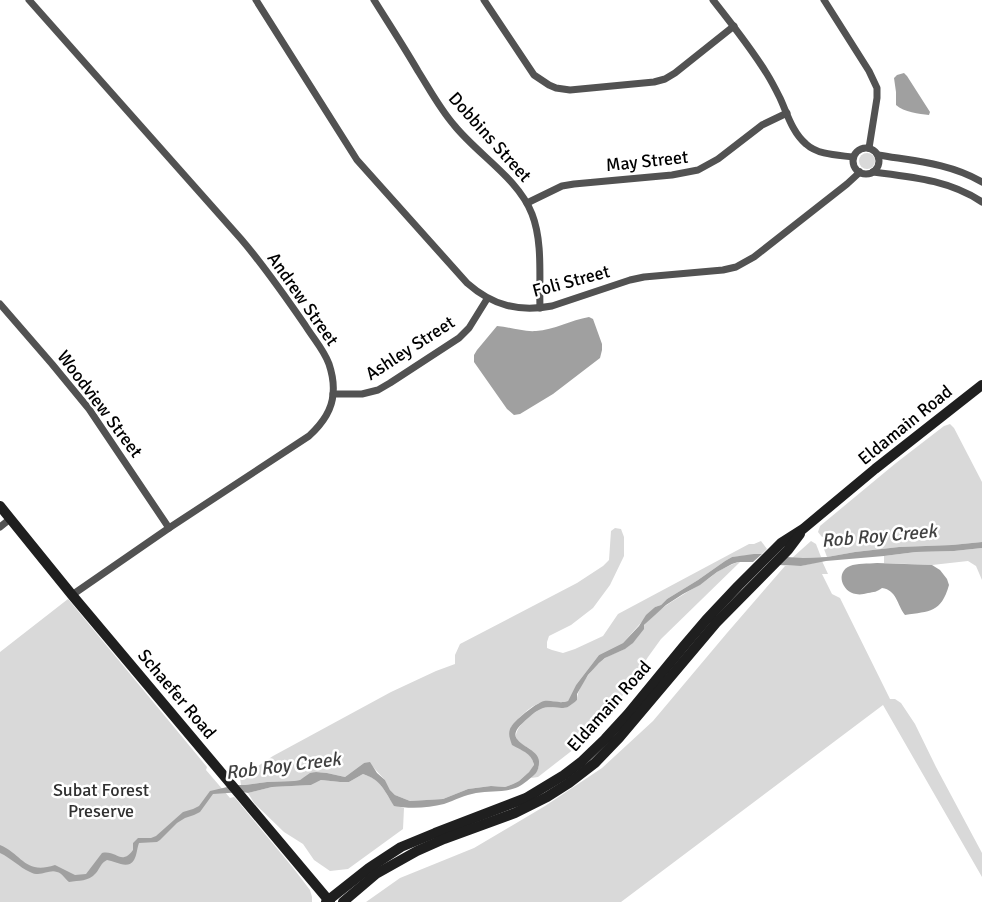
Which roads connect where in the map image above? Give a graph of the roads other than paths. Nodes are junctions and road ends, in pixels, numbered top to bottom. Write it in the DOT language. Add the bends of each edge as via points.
graph roads {
  1 [pos="29,0"];
  2 [pos="256,0"];
  3 [pos="374,0"];
  4 [pos="484,0"];
  5 [pos="714,0"];
  6 [pos="824,0"];
  7 [pos="734,26"];
  8 [pos="787,113"];
  9 [pos="869,148"];
  10 [pos="878,155"];
  11 [pos="853,157"];
  12 [pos="860,172"];
  13 [pos="874,172"];
  14 [pos="982,182"];
  15 [pos="982,202"];
  16 [pos="527,203"];
  17 [pos="487,299"];
  18 [pos="0,304"];
  19 [pos="540,308"];
  20 [pos="982,385"];
  21 [pos="334,394"];
  22 [pos="0,506"];
  23 [pos="10,519"];
  24 [pos="0,527"];
  25 [pos="169,528"];
  26 [pos="803,530"];
  27 [pos="72,595"];
  28 [pos="328,901"];
  29 [pos="343,902"];
  1 -- 21 [label="street, Andrew Street" via="263,265 323,352 332,372"];
  2 -- 17 [label="street, Foli Street" via="357,160 467,283"];
  3 -- 16 [label="street, Dobbins Street" via="447,116"];
  4 -- 7 [label="street" via="534,75 549,86 570,90 654,82 665,78"];
  5 -- 7 [label="street"];
  6 -- 9 [label="street" via="870,71 877,88"];
  7 -- 8 [label="street" via="767,74"];
  8 -- 11 [label="street" via="805,144 828,154"];
  8 -- 16 [label="street, May Street" via="763,124 718,159 698,170 562,186"];
  9 -- 10 [label="street"];
  9 -- 11 [label="street" via="860,149"];
  10 -- 13 [label="street"];
  10 -- 14 [label="street" via="945,166"];
  11 -- 12 [label="street" via="855,168"];
  12 -- 13 [label="street"];
  12 -- 19 [label="street, Foli Street" via="754,257 736,267 644,277"];
  13 -- 15 [label="street" via="946,184"];
  16 -- 19 [label="street, Dobbins Street" via="534,219 539,247"];
  17 -- 19 [label="street, Foli Street" via="512,307"];
  17 -- 21 [label="street, Ashley Street" via="459,338 390,383 362,394"];
  18 -- 25 [label="street, Woodview Street" via="89,409"];
  20 -- 26 [label="main road, Eldamain Road"];
  21 -- 25 [label="street, Andrew Street" via="326,415 309,436"];
  22 -- 23 [label="main road, Schaefer Road"];
  23 -- 24 [label="street"];
  23 -- 27 [label="main road, Schaefer Road"];
  25 -- 27 [label="street, Andrew Street"];
  26 -- 28 [label="main road, Eldamain Road" via="781,544 738,586 628,714 581,762 526,798 402,847"];
  26 -- 29 [label="main road, Eldamain Road" via="788,550 716,623 595,763 547,797 515,813 417,850 376,874"];
  27 -- 28 [label="main road, Schaefer Road"];
}
